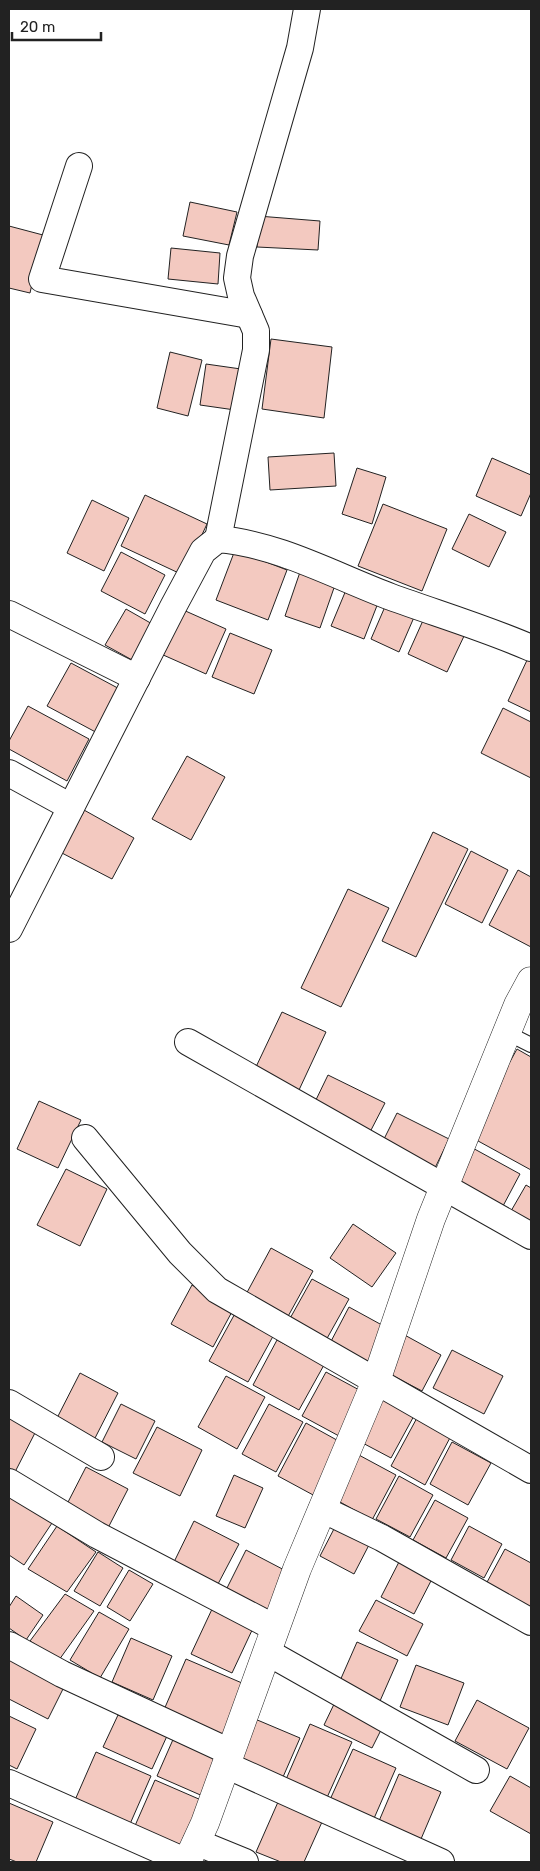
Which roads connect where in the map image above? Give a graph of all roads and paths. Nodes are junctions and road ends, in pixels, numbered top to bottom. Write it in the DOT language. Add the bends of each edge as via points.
graph roads {
  1 [pos="307,9"];
  2 [pos="79,166"];
  3 [pos="249,315"];
  4 [pos="218,539"];
  5 [pos="9,614"];
  6 [pos="531,648"];
  7 [pos="137,678"];
  8 [pos="9,773"];
  9 [pos="71,807"];
  10 [pos="9,928"];
  11 [pos="531,981"];
  12 [pos="507,1033"];
  13 [pos="188,1042"];
  14 [pos="531,1045"];
  15 [pos="86,1138"];
  16 [pos="444,1186"];
  17 [pos="531,1236"];
  18 [pos="376,1381"];
  19 [pos="9,1403"];
  20 [pos="101,1457"];
  21 [pos="531,1470"];
  22 [pos="9,1482"];
  23 [pos="322,1509"];
  24 [pos="531,1622"];
  25 [pos="271,1640"];
  26 [pos="9,1645"];
  27 [pos="228,1758"];
  28 [pos="476,1770"];
  29 [pos="9,1783"];
  30 [pos="190,1856"];
  31 [pos="245,1862"];
  32 [pos="441,1862"];
  1 -- 3 [label="street" via="300,48 240,256 237,278"];
  2 -- 3 [label="street" via="42,279"];
  3 -- 4 [label="street" via="256,331 256,350"];
  4 -- 6 [label="street" via="240,541 284,554"];
  4 -- 7 [label="street" via="203,551"];
  5 -- 7 [label="street"];
  7 -- 9 [label="street"];
  8 -- 9 [label="street"];
  9 -- 10 [label="street"];
  11 -- 12 [label="street"];
  12 -- 14 [label="lane"];
  12 -- 16 [label="street"];
  13 -- 16 [label="street"];
  15 -- 18 [label="street" via="180,1253 217,1290"];
  16 -- 17 [label="street"];
  16 -- 18 [label="street"];
  18 -- 21 [label="street"];
  18 -- 23 [label="street"];
  19 -- 20 [label="street"];
  22 -- 25 [label="street"];
  23 -- 24 [label="street" via="382,1538"];
  23 -- 25 [label="street"];
  25 -- 27 [label="street"];
  25 -- 28 [label="street"];
  26 -- 27 [label="street"];
  27 -- 30 [label="street"];
  27 -- 32 [label="street"];
  29 -- 30 [label="street"];
  30 -- 31 [label="street"];
}
